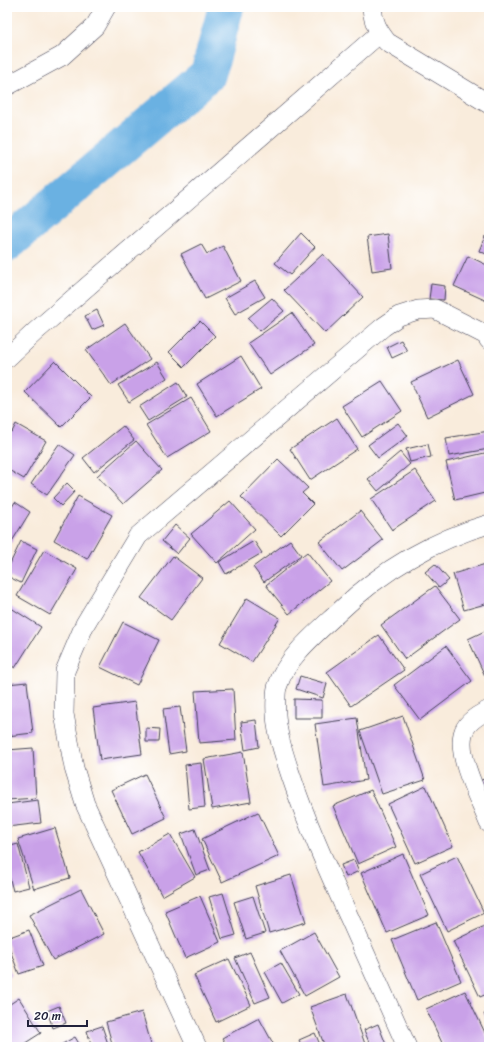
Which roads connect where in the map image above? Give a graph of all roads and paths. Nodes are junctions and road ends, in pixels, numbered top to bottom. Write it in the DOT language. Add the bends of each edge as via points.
graph roads {
  1 [pos="106,7"];
  2 [pos="372,7"];
  3 [pos="380,33"];
  4 [pos="7,86"];
  5 [pos="489,104"];
  6 [pos="489,340"];
  7 [pos="7,358"];
  8 [pos="489,524"];
  9 [pos="489,710"];
  10 [pos="489,822"];
  11 [pos="197,1047"];
  12 [pos="407,1047"];
  1 -- 4 [label="street" via="95,26 62,56"];
  2 -- 3 [label="street" via="373,18"];
  3 -- 5 [label="street" via="387,42"];
  3 -- 7 [label="street"];
  6 -- 11 [label="street" via="486,335 435,309 418,310 399,316 377,332 138,536 85,624 65,672 64,714 74,768 85,804"];
  8 -- 12 [label="street" via="423,550 352,599 295,654 283,671 277,686 277,728 301,806"];
  9 -- 10 [label="street" via="477,715 468,724 463,734 462,745 464,764"];
}
